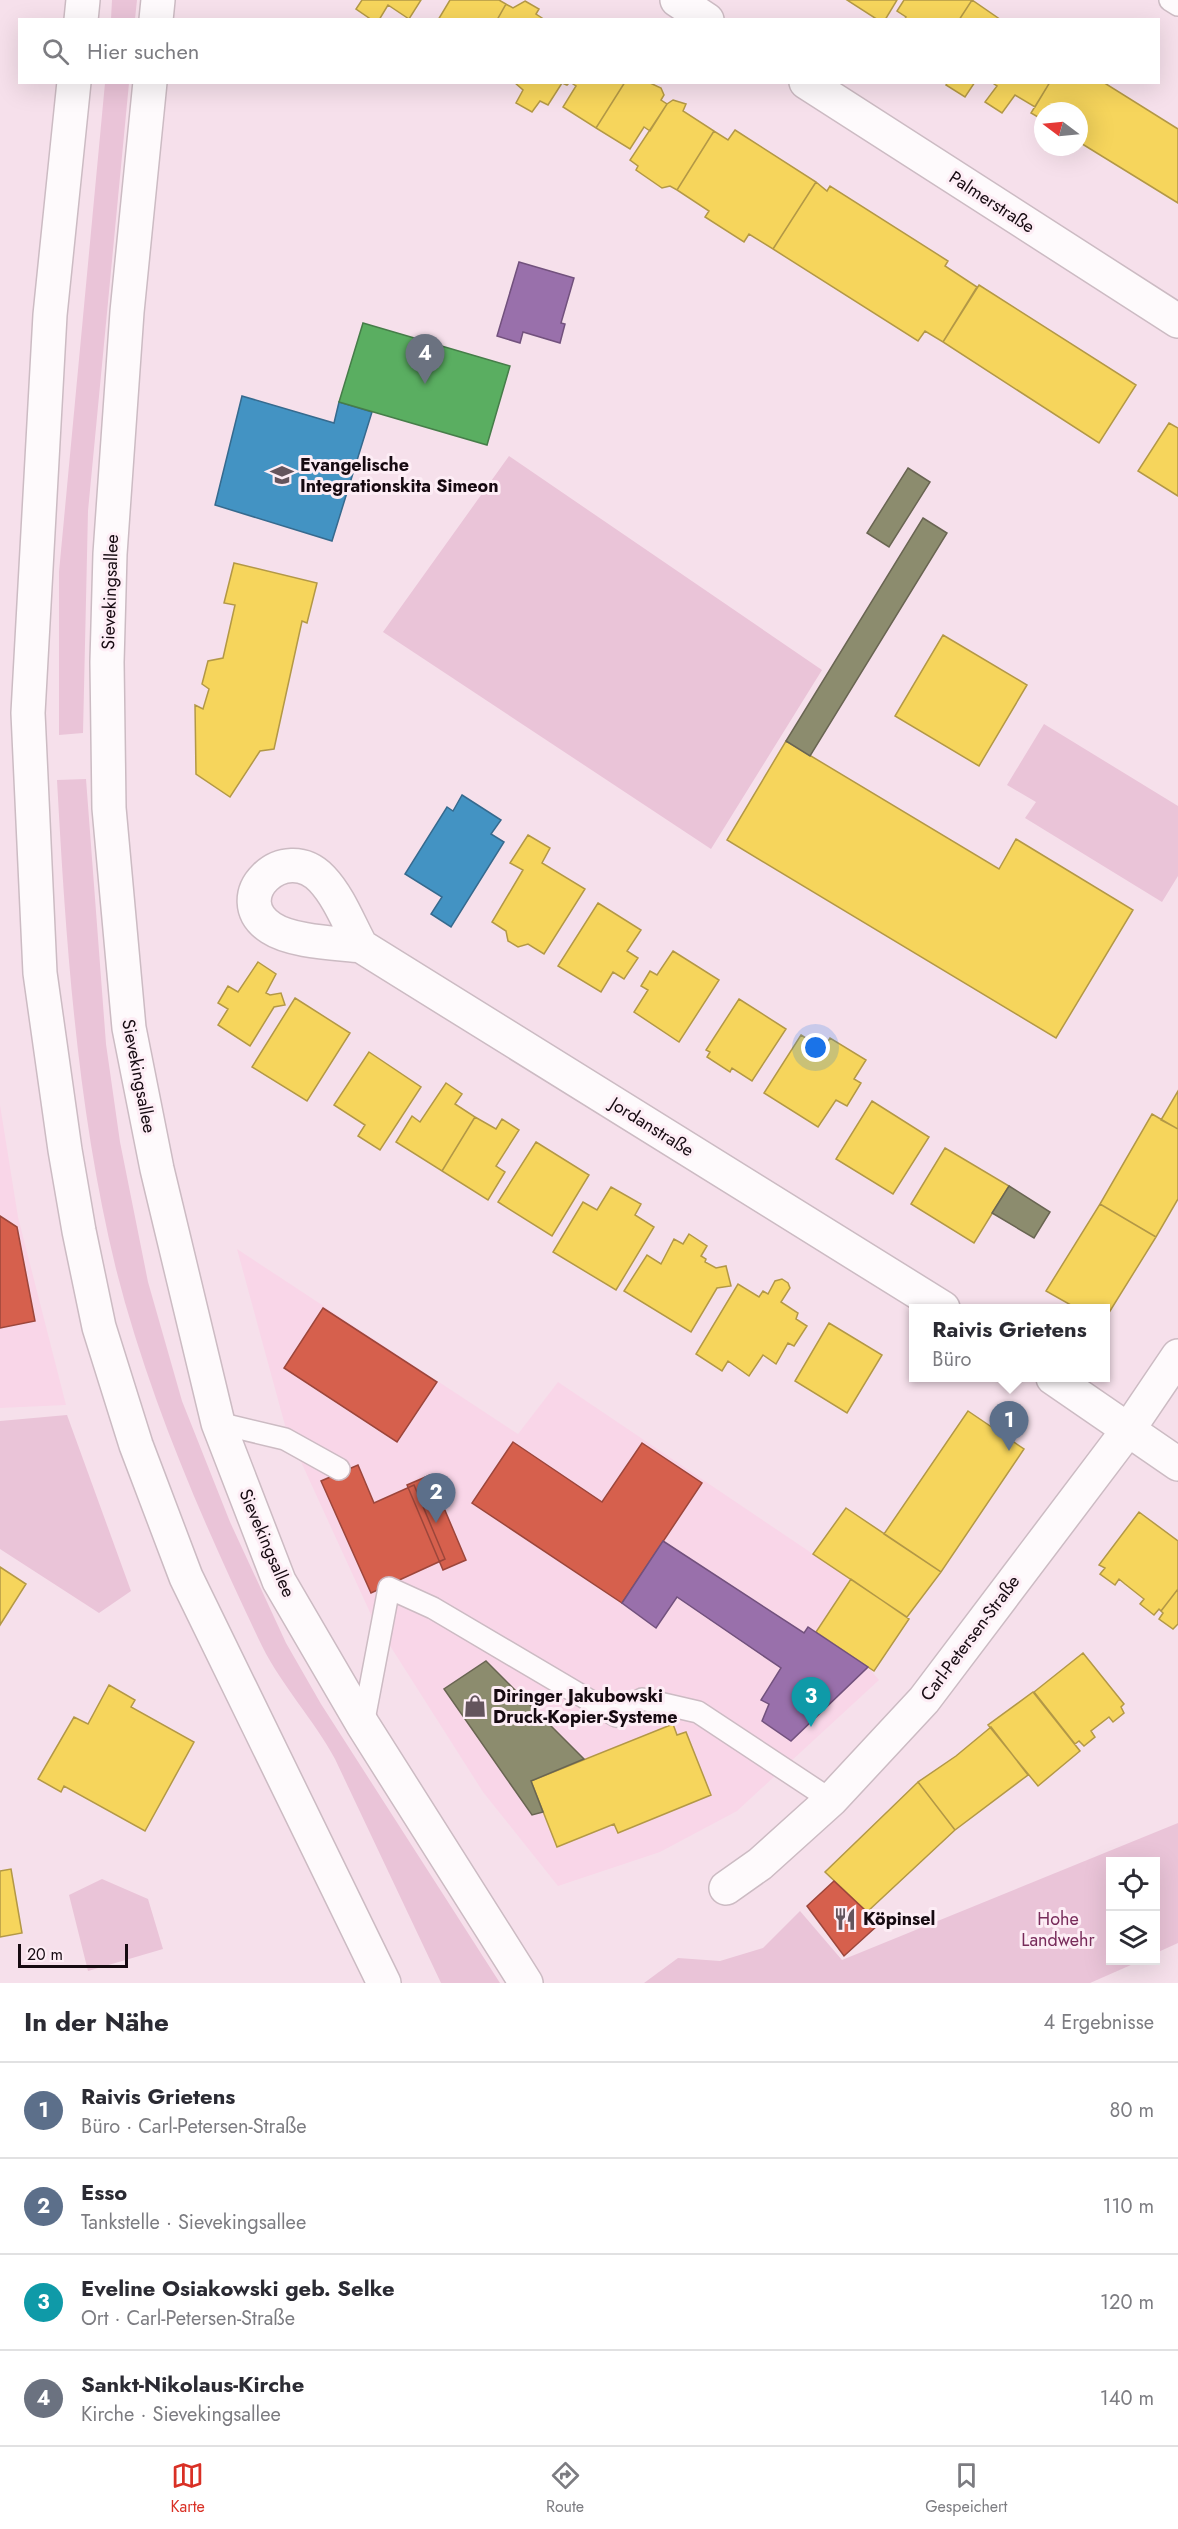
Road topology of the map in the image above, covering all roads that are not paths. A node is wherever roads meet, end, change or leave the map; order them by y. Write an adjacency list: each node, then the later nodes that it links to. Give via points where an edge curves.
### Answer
1 (83, 0): 6 (main road)
2 (158, 0): 7 (main road)
3 (677, 0): 8 (main road)
4 (1170, 0): 5 (lane)
5 (1178, 5)
6 (81, 18)
7 (156, 18)
8 (704, 18)
9 (74, 84): 24 (main road, via 50,315 28,713 40,973 65,1149 99,1327 135,1445 186,1577)
10 (150, 84): 17 (main road, Sievekingsallee, via 127,312 110,554 109,808 129,1028 157,1169)
11 (809, 84): 12 (main road, Palmerstraße)
12 (1178, 321)
13 (361, 946): 14 (main road, Jordanstraße)
14 (937, 1304)
15 (1178, 1356): 18 (main road, Carl-Petersen-Straße)
16 (1060, 1382): 18 (main road)
17 (218, 1423): 20 (lane, via 285,1439); 21 (main road, Sievekingsallee, via 279,1581)
18 (1128, 1430): 19 (main road); 22 (main road, Carl-Petersen-Straße, via 924,1700)
19 (1178, 1464)
20 (339, 1469)
21 (363, 1725): 22 (lane, via 389,1588 434,1608 616,1716 642,1699 698,1712); 26 (main road, Sievekingsallee)
22 (831, 1800): 23 (main road, Carl-Petersen-Straße, via 760,1864)
23 (726, 1888)
24 (379, 1972): 25 (main road)
25 (398, 1983)
26 (526, 1983)

